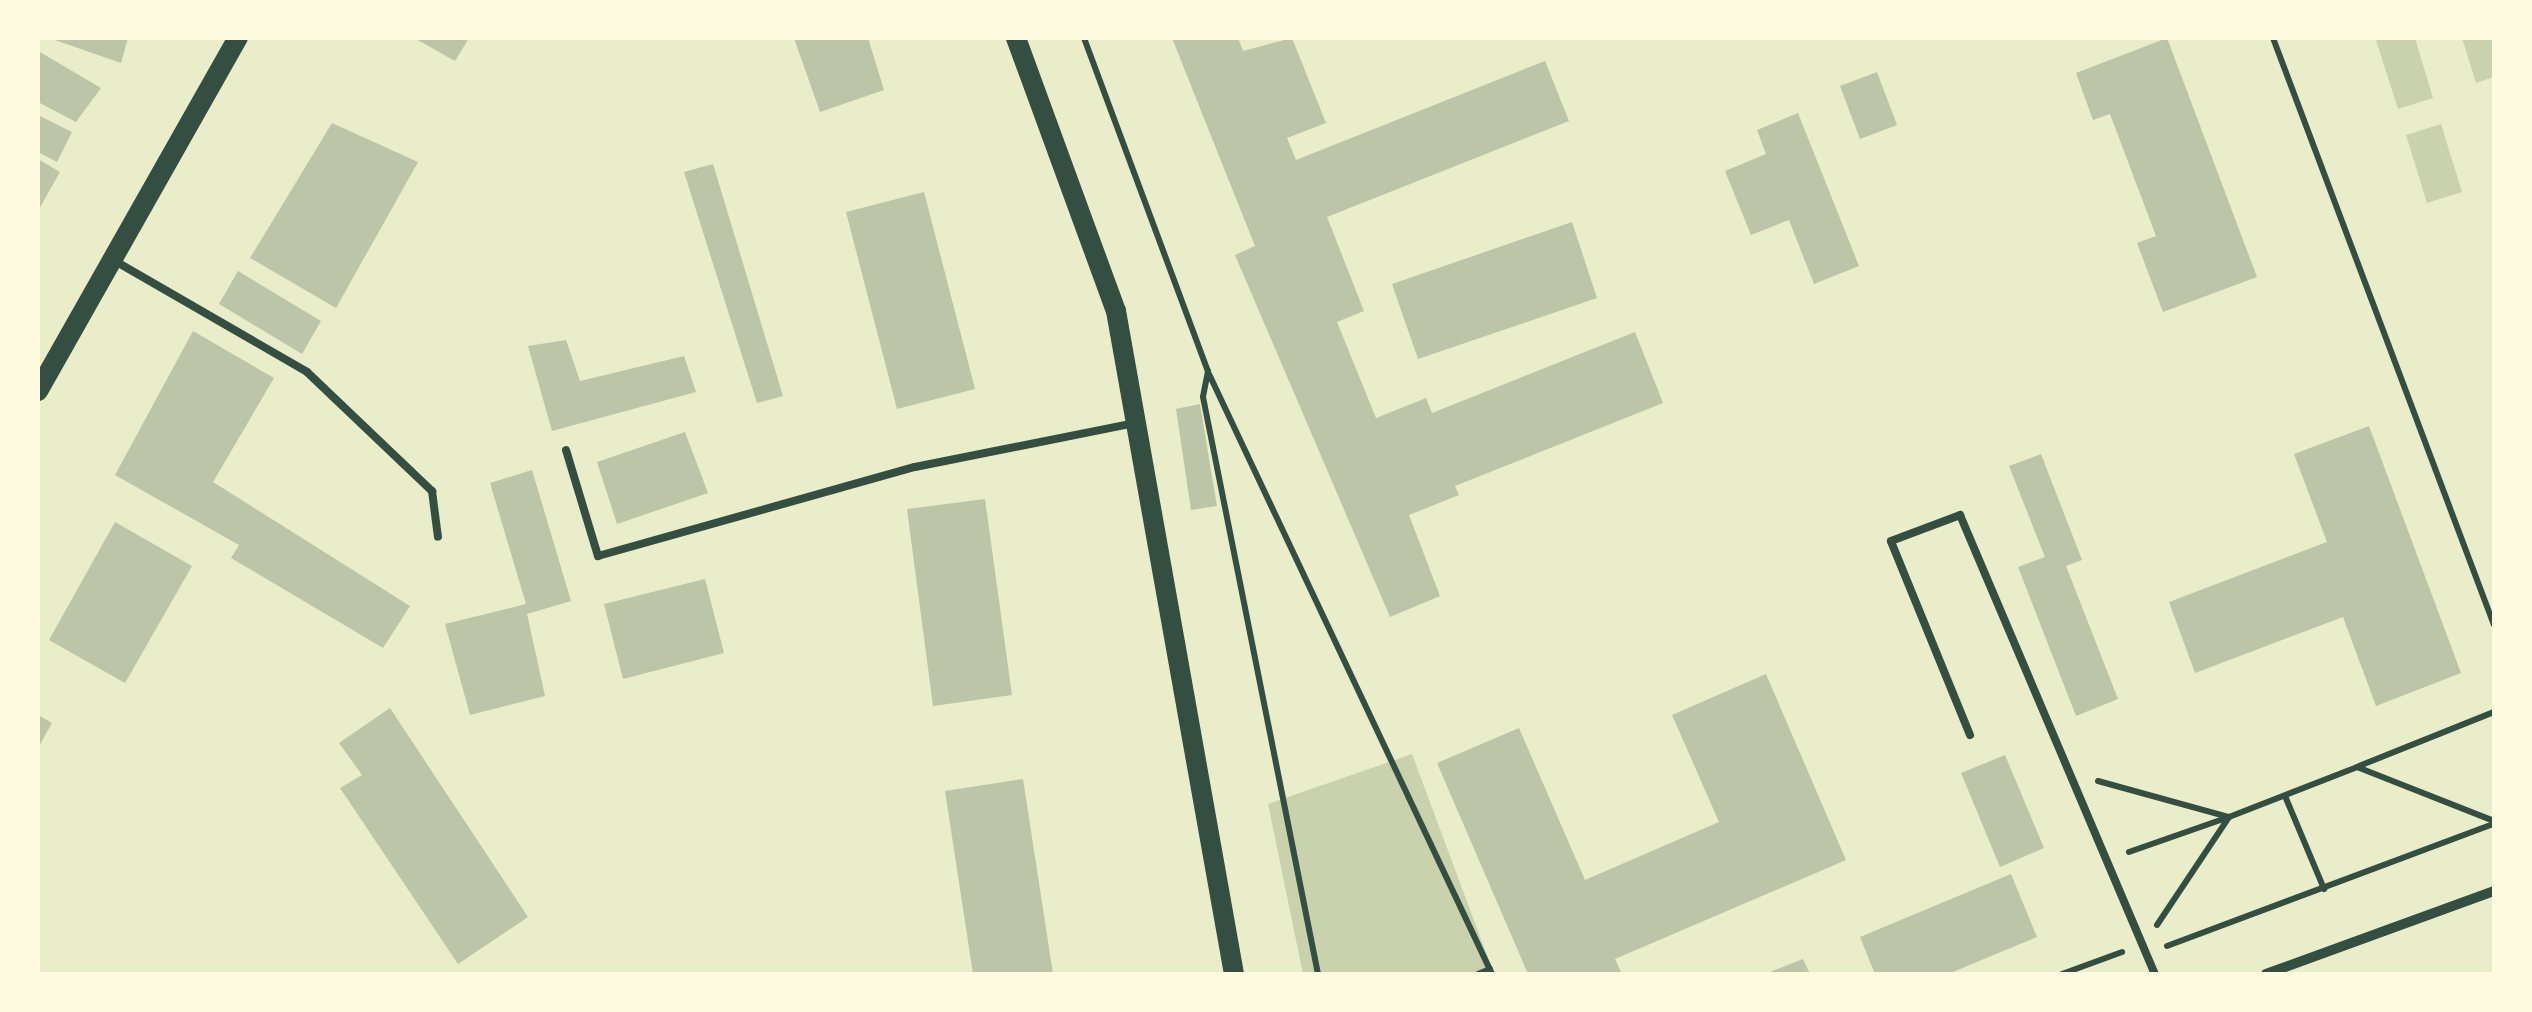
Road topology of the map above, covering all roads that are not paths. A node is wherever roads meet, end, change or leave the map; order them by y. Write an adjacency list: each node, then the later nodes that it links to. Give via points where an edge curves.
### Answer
1 (238, 38): 3 (main road)
2 (1016, 38): 5 (main road, via 1116,310)
3 (111, 259): 4 (main road); 7 (lane, via 307,372 432,492)
4 (38, 390)
5 (1140, 422): 6 (lane, via 915,468 598,556); 10 (main road)
6 (566, 450)
7 (438, 537)
8 (1970, 735): 11 (lane, via 1891,541 1960,515)
9 (2494, 891): 12 (street)
10 (1234, 974)
11 (2154, 974)
12 (2266, 974)

